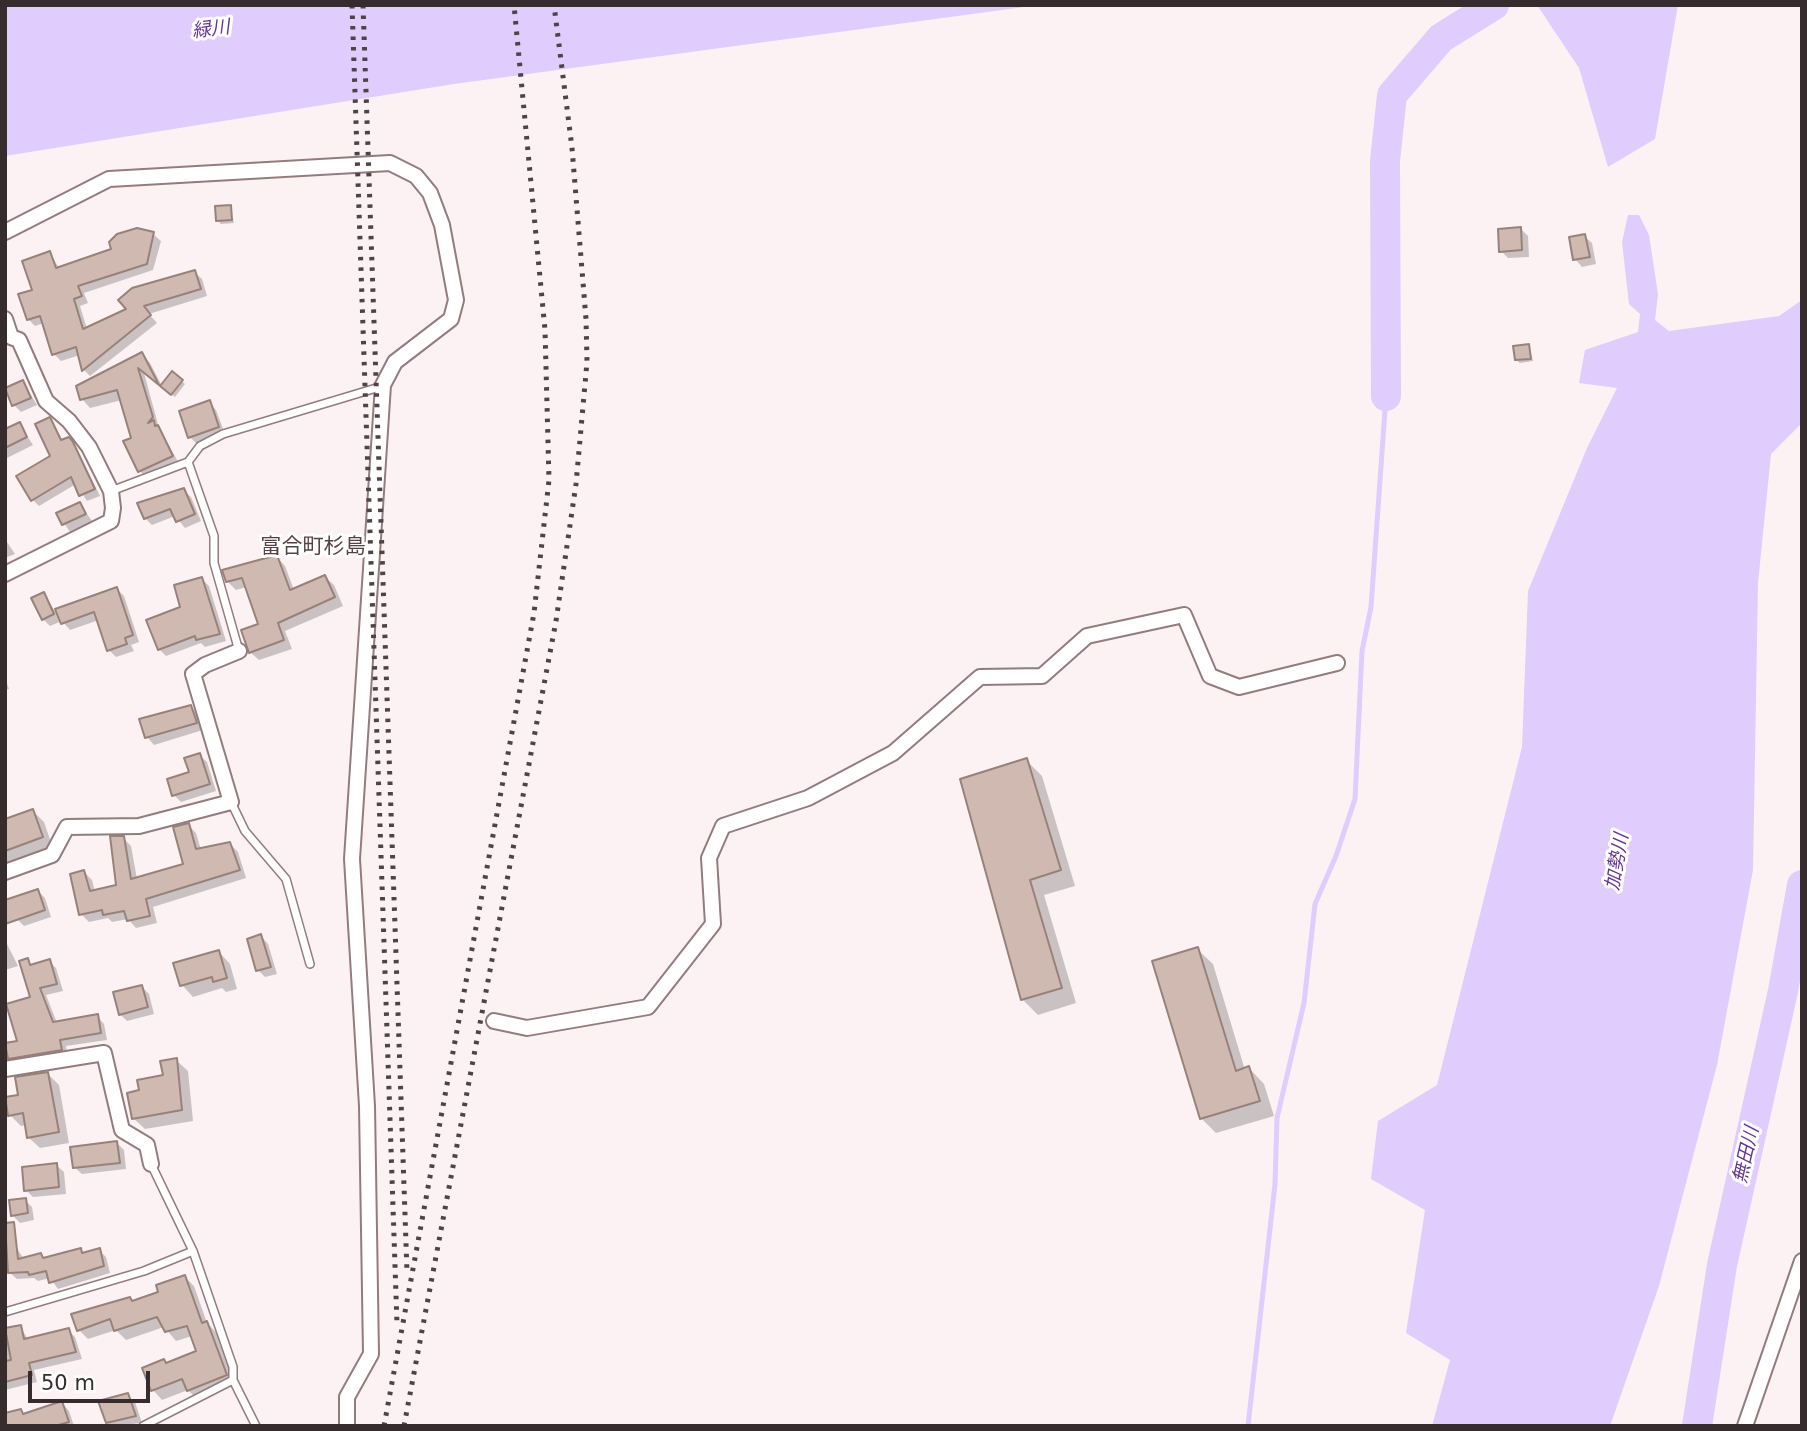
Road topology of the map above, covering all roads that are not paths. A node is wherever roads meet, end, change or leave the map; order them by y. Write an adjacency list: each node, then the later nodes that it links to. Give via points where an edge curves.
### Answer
1 (5, 232): 3 (street, via 109,179 390,163 416,176 429,193 442,225 456,300 451,319 395,362)
2 (5, 319): 5 (street, via 46,401 89,447)
3 (383, 385): 4 (lane, via 223,434 200,446); 21 (street, via 352,859 367,1106 371,1354 347,1397)
4 (188, 462): 5 (lane); 7 (lane, via 214,537 214,563)
5 (111, 491): 6 (street, via 111,521)
6 (5, 574)
7 (239, 651): 9 (street, via 193,674)
8 (1337, 663): 12 (street, via 1239,687 1210,676 1184,615 1087,636 1042,676 980,677 893,754 808,799 723,826 709,858 713,924 648,1007 527,1028)
9 (231, 802): 10 (street, via 139,826 67,827 52,855); 11 (lane, via 245,831 286,879)
10 (5, 872)
11 (310, 964)
12 (494, 1021)
13 (5, 1069): 14 (street, via 104,1053 122,1130 146,1144)
14 (151, 1164): 15 (lane)
15 (193, 1251): 17 (lane); 18 (lane, via 233,1367)
16 (1800, 1268): 22 (street)
17 (5, 1312)
18 (233, 1380): 19 (lane); 20 (lane)
19 (143, 1426)
20 (256, 1426)
21 (347, 1426)
22 (1745, 1426)

